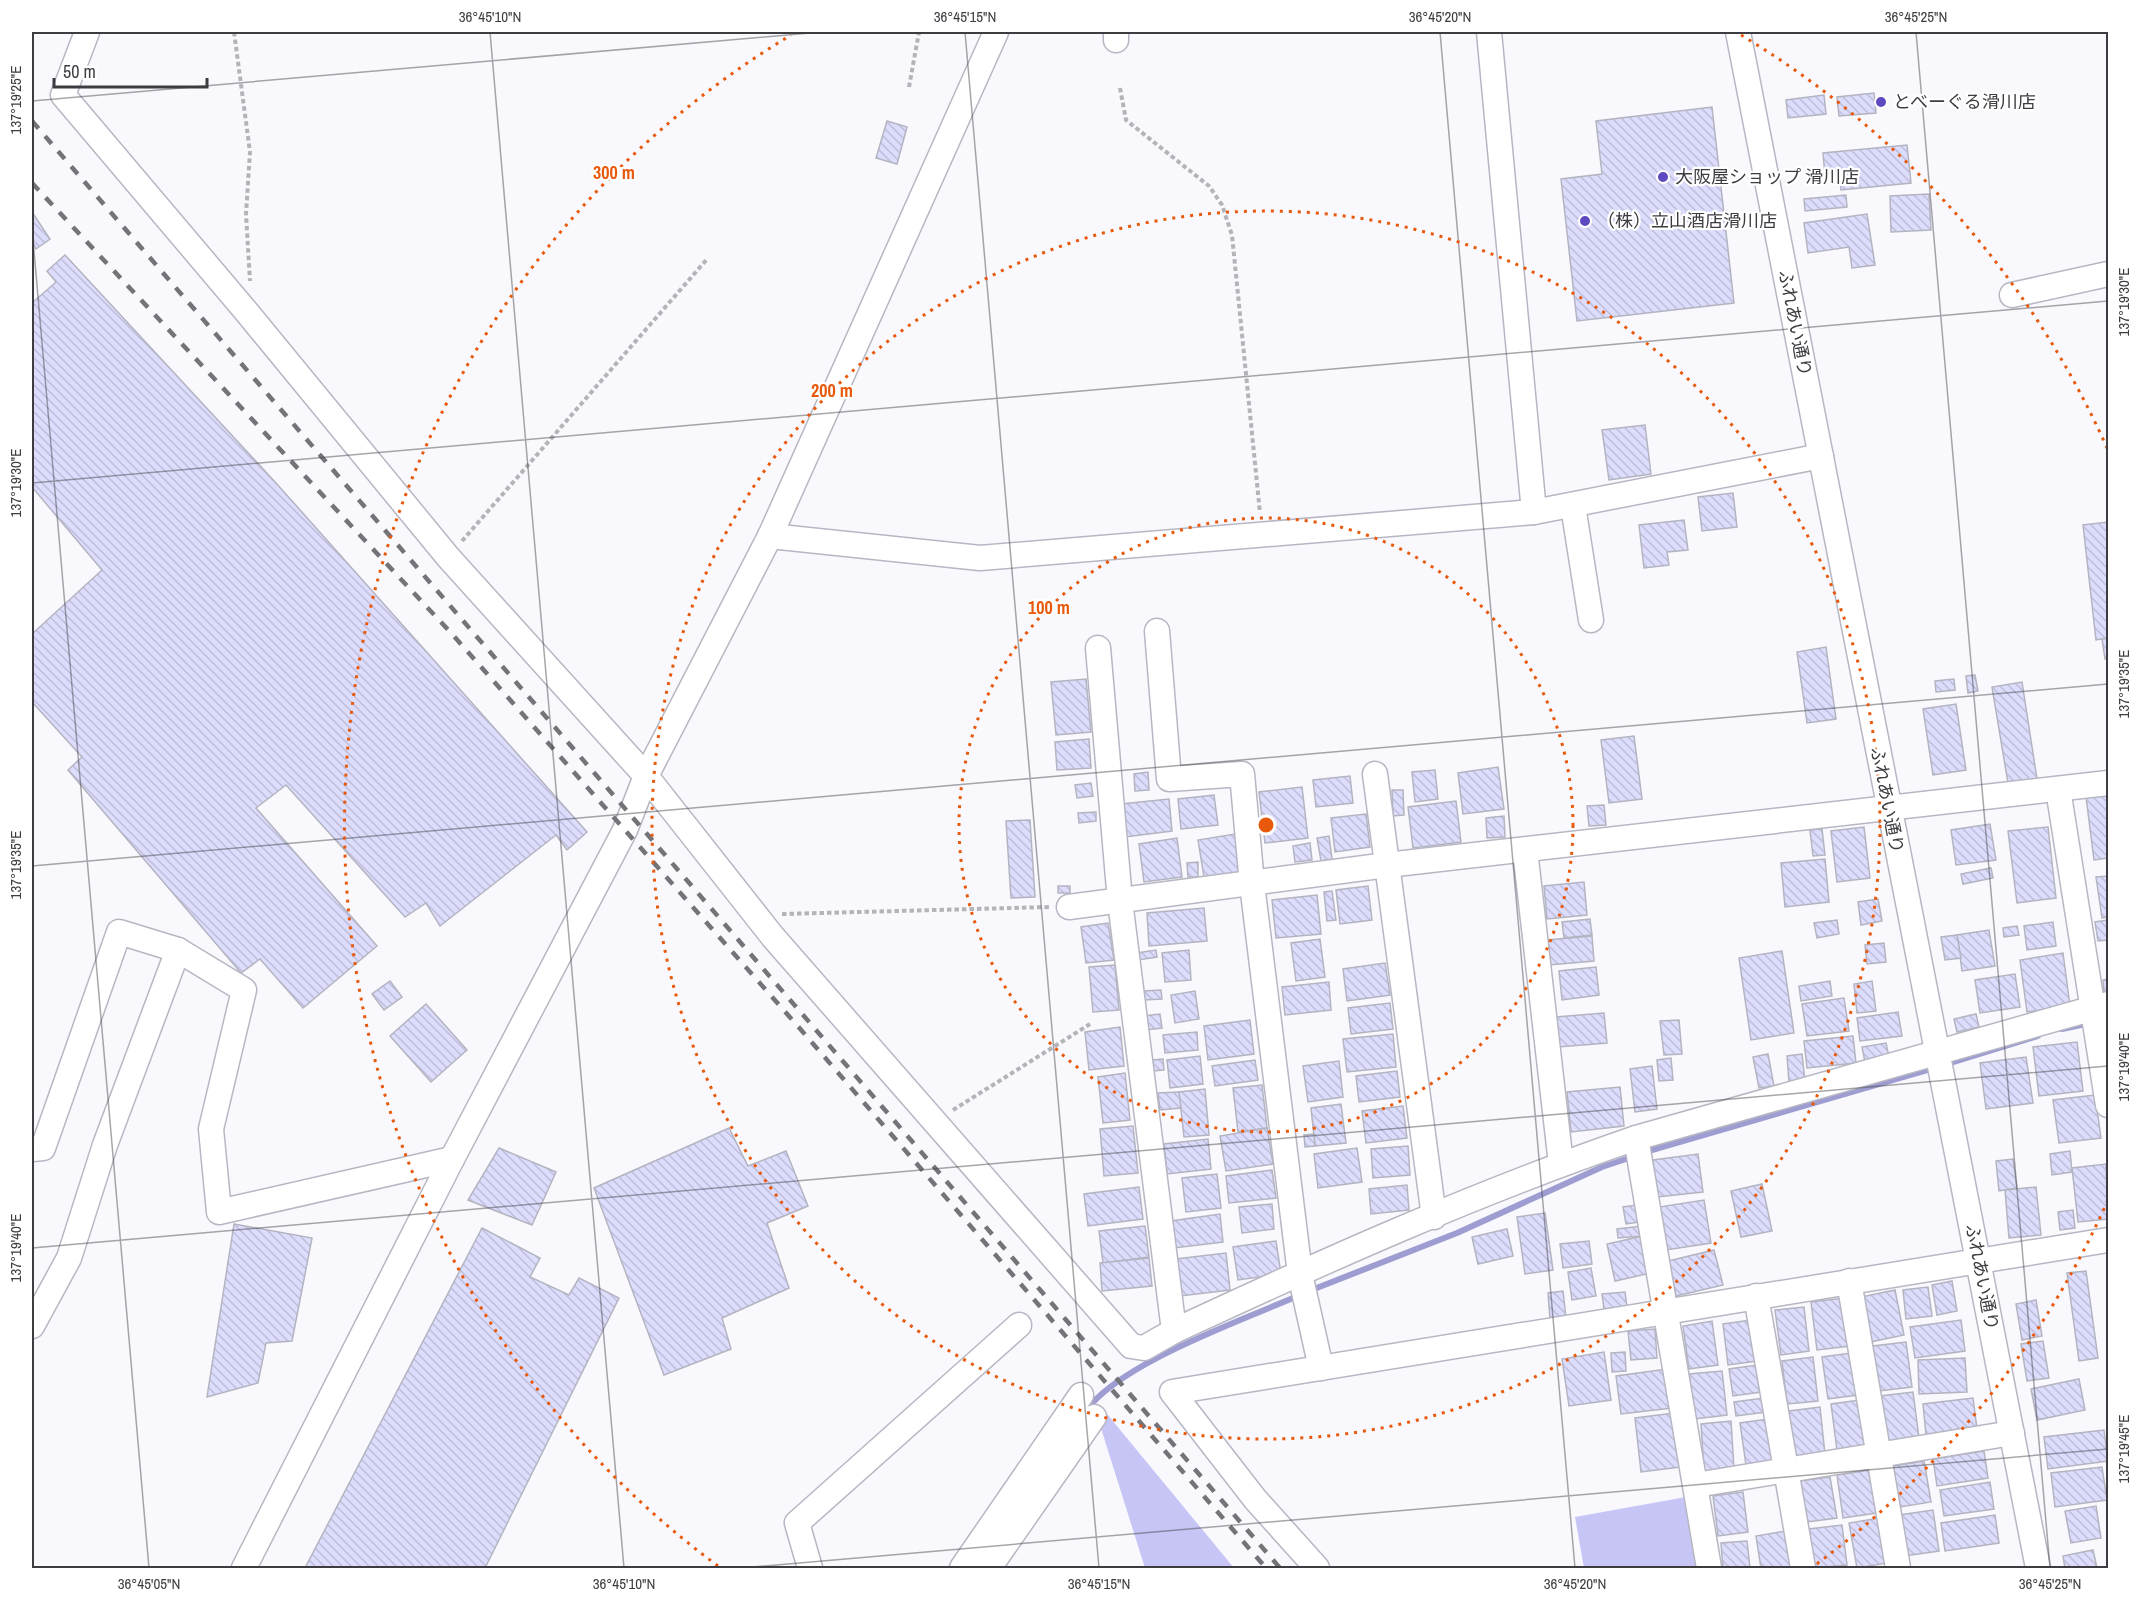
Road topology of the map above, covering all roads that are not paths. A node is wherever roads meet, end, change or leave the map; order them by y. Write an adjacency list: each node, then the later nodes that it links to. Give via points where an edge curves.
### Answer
1 (87, 32): 15 (street, via 63,95 448,557)
2 (996, 32): 10 (street)
3 (1489, 32): 9 (street)
4 (1738, 32): 7 (street, ふれあい通り)
5 (2109, 274): 6 (street)
6 (2012, 295)
7 (1821, 456): 8 (street); 18 (street, ふれあい通り)
8 (1573, 506): 9 (street); 11 (street)
9 (1534, 512): 10 (street, via 980,558)
10 (770, 536): 15 (street)
11 (1591, 620)
12 (1156, 631): 21 (street, via 1169,779 1242,774)
13 (1098, 648): 22 (street)
14 (1375, 774): 20 (street)
15 (646, 776): 30 (street, via 625,830); 41 (street, via 759,920 1131,1346 1144,1348)
16 (2109, 783): 17 (street)
17 (2058, 789): 18 (street); 25 (street)
18 (1888, 807): 19 (street); 26 (street, ふれあい通り)
19 (1525, 850): 20 (street); 31 (street)
20 (1387, 865): 21 (street); 32 (street)
21 (1252, 884): 22 (street); 35 (street)
22 (1120, 901): 23 (street); 41 (street)
23 (1069, 907)
24 (178, 950): 29 (street, via 119,932 43,1148); 30 (street, via 244,990 211,1129 219,1212); 40 (street, via 105,1145 69,1258)
25 (2101, 1007): 26 (street); 27 (street)
26 (1937, 1051): 28 (street); 34 (street, ふれあい通り)
27 (2109, 1105)
28 (1636, 1138): 31 (street); 38 (street)
29 (32, 1149)
30 (452, 1159): 49 (street)
31 (1561, 1164): 32 (street)
32 (1434, 1217): 35 (street)
33 (2109, 1240): 34 (street)
34 (1979, 1261): 36 (street); 45 (street, ふれあい通り)
35 (1300, 1274): 41 (street); 42 (street)
36 (1849, 1281): 37 (street); 46 (street)
37 (1756, 1296): 38 (street); 47 (street)
38 (1667, 1310): 42 (street); 48 (street)
39 (1019, 1324): 50 (street, via 797,1523)
40 (32, 1326)
41 (1174, 1331)
42 (1321, 1368): 53 (street, via 1172,1392)
43 (1081, 1395): 51 (street)
44 (1094, 1417): 52 (street)
45 (2013, 1433): 46 (street); 57 (street, ふれあい通り)
46 (1877, 1455): 47 (street); 56 (street)
47 (1786, 1471): 48 (street); 55 (street)
48 (1696, 1485): 54 (street)
49 (244, 1569)
50 (810, 1569)
51 (962, 1569)
52 (989, 1569)
53 (1317, 1569)
54 (1709, 1569)
55 (1803, 1569)
56 (1898, 1569)
57 (2038, 1569)

